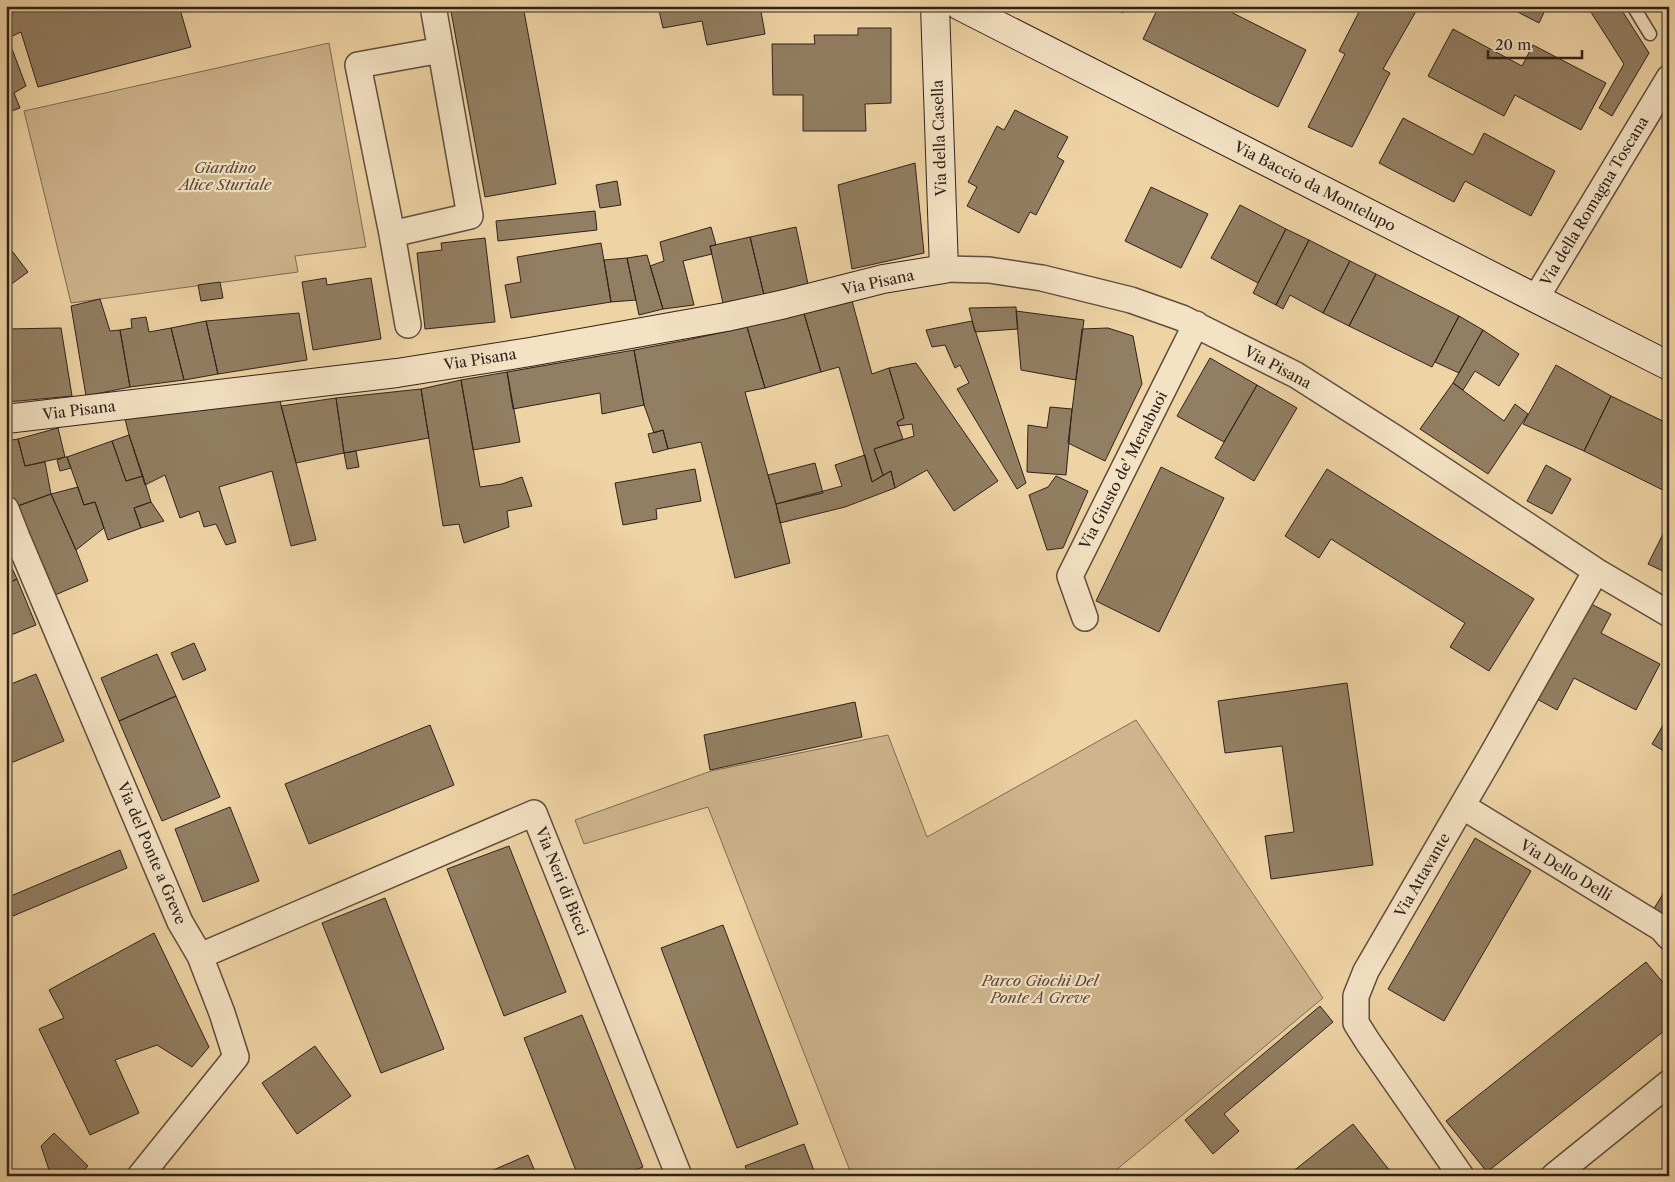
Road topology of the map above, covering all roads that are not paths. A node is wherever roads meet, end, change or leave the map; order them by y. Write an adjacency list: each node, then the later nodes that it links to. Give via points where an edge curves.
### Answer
1 (434, 6): 6 (street)
2 (935, 6): 9 (main road, Via della Casella)
3 (960, 6): 10 (main road, Via Baccio da Montelupo)
4 (1633, 6): 5 (lane)
5 (1650, 34)
6 (441, 50): 8 (street, via 470,216); 8 (street, via 358,65)
7 (1669, 78): 10 (street, Via della Romagna Toscana)
8 (392, 234): 12 (street)
9 (944, 269): 11 (street, Via Pisana, via 989,270 1050,279 1140,303); 14 (main road, Via Pisana, via 882,279 726,317 397,373)
10 (1536, 298): 13 (main road, Via Baccio da Montelupo)
11 (1196, 324): 16 (street, Via Pisana, via 1332,397); 18 (street, Via Giusto de' Menabuoi, via 1070,576)
12 (408, 325)
13 (1669, 366)
14 (6, 419)
15 (6, 509): 21 (street, Via del Ponte a Greve, via 180,922)
16 (1596, 571): 17 (street, Via Pisana); 19 (street, Via Attavante)
17 (1669, 614)
18 (1085, 618)
19 (1462, 806): 20 (street, Via Dello Delli, via 1661,928); 25 (street, Via Attavante, via 1366,971 1356,996 1356,1023)
20 (1669, 937)
21 (200, 956): 23 (street, Via del Ponte a Greve, via 236,1057); 24 (street, Via Neri di Bicci, via 534,813)
22 (1669, 1082): 26 (street)
23 (140, 1176)
24 (679, 1176)
25 (1461, 1176)
26 (1554, 1176)

